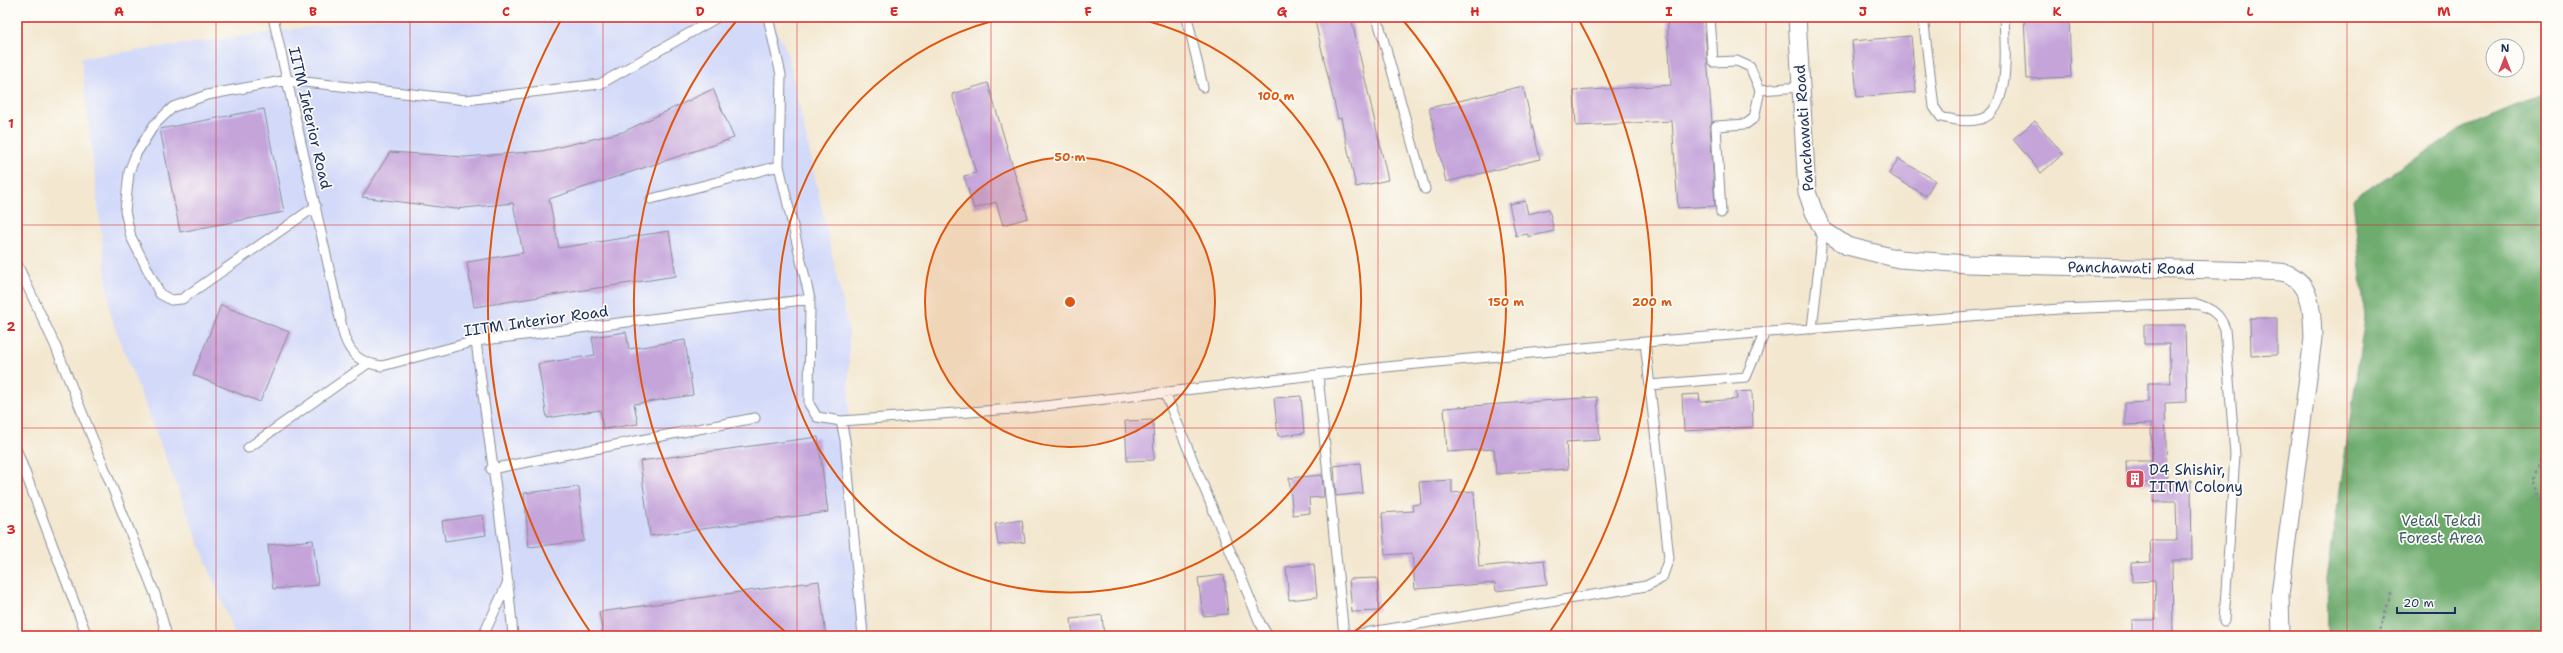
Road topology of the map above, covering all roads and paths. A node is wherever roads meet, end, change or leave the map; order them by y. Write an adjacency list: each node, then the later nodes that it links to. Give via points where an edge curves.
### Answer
1 (274, 17): 10 (lane, IITM Interior Road)
2 (718, 17): 10 (lane, via 600,84 466,100)
3 (768, 17): 14 (lane, via 781,75)
4 (1187, 17): 11 (lane)
5 (1377, 17): 15 (lane)
6 (1710, 17): 13 (lane, via 1714,62 1737,61 1750,67)
7 (1797, 17): 12 (street, Panchawati Road)
8 (1923, 17): 9 (lane, via 1934,107 1941,117 1960,121 1982,119 1996,107 2003,92)
9 (2004, 17)
10 (287, 80): 17 (lane, IITM Interior Road); 17 (lane, via 207,95 184,102 164,114 136,154 129,172 125,211 131,237 160,294 177,300)
11 (1204, 86)
12 (1801, 87): 13 (lane); 19 (street, Panchawati Road, via 1808,192 1814,212)
13 (1760, 90): 18 (lane, via 1754,118 1746,124 1716,126)
14 (779, 166): 16 (lane); 21 (lane)
15 (1425, 189)
16 (651, 199)
17 (316, 206): 26 (lane, IITM Interior Road, via 344,336 355,357)
18 (1721, 213)
19 (1824, 230): 22 (lane); 48 (street, Panchawati Road, via 1847,246 1899,259 1967,264 2263,271 2288,274 2305,287 2312,310 2313,338 2280,595)
20 (17, 264): 41 (lane, via 55,345 155,594)
21 (810, 299): 24 (lane, IITM Interior Road); 31 (lane, via 809,404 817,417)
22 (1812, 329): 23 (lane); 39 (lane, via 2059,309 2182,303 2211,308 2221,318 2225,329 2235,455)
23 (1765, 332): 25 (lane); 28 (lane, via 1746,377)
24 (476, 341): 26 (lane, IITM Interior Road, via 382,366); 35 (lane)
25 (1645, 342): 27 (lane); 28 (lane)
26 (367, 364): 32 (lane)
27 (1318, 375): 29 (lane); 46 (lane)
28 (1650, 385): 47 (lane, via 1669,558 1662,578 1646,586)
29 (1165, 392): 31 (lane, via 1027,408); 45 (lane, via 1260,623)
30 (755, 418): 35 (lane)
31 (841, 421): 44 (lane, via 845,440)
32 (248, 448)
33 (2546, 449): 36 (path, via 2531,480)
34 (17, 451): 40 (lane)
35 (491, 469): 37 (lane)
36 (2546, 520)
37 (508, 580): 42 (lane); 43 (lane)
38 (2392, 590): 49 (path)
39 (2224, 621)
40 (87, 636)
41 (167, 636)
42 (483, 636)
43 (513, 636)
44 (863, 636)
45 (1268, 636)
46 (1344, 636)
47 (1347, 636)
48 (2281, 636)
49 (2378, 636)

